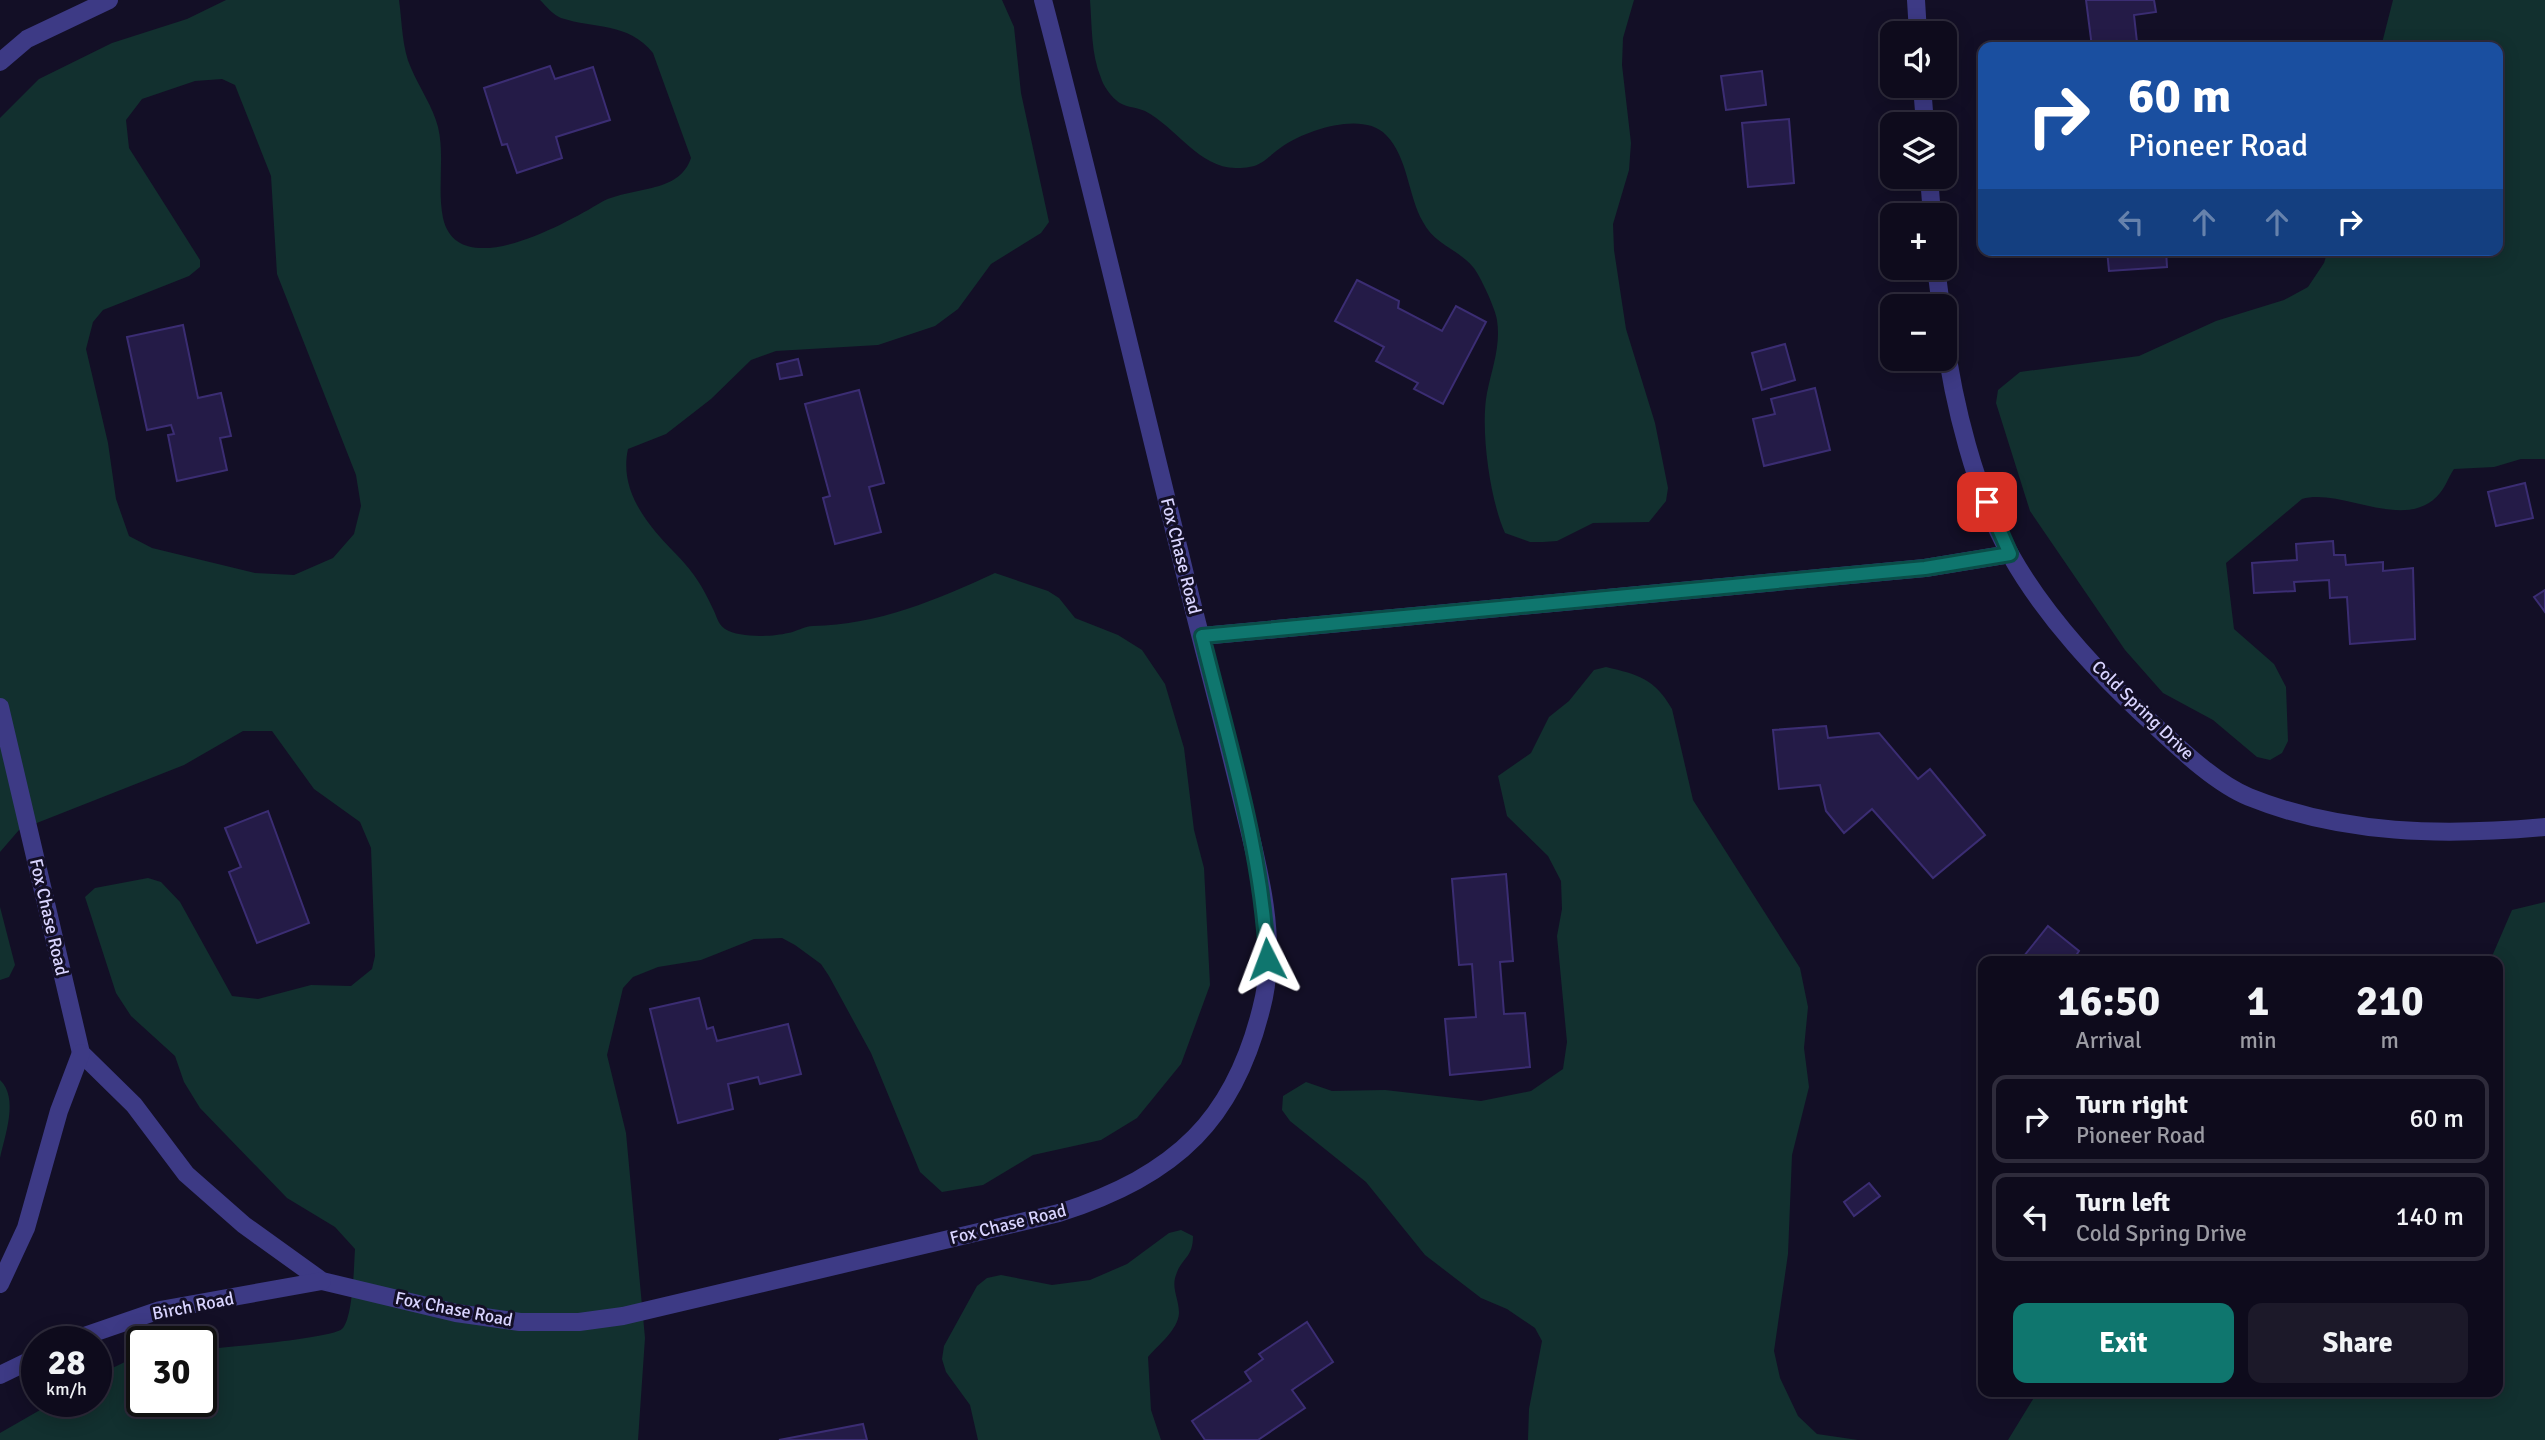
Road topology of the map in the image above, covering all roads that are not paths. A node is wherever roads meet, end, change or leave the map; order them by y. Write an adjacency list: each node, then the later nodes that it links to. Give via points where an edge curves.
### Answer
1 (109, 0): 5 (street, via 27,39)
2 (1043, 0): 8 (street, Fox Chase Road)
3 (1916, 0): 4 (street)
4 (1917, 21)
5 (0, 62)
6 (1952, 371): 7 (street, Cold Spring Drive, via 1987,502)
7 (2010, 554): 8 (street, via 1925,568); 10 (street, Cold Spring Drive, via 2053,618 2114,688 2185,754 2246,796 2318,820 2389,831)
8 (1202, 636): 12 (street, Fox Chase Road, via 1260,883 1267,959 1265,992 1249,1051 1221,1109 1200,1133 1144,1178 1059,1213 623,1316 579,1322 520,1322 456,1313)
9 (0, 707): 11 (street, Fox Chase Road)
10 (2545, 827)
11 (81, 1053): 12 (street, Fox Chase Road, via 134,1105 186,1174 244,1225); 13 (street, via 59,1111 26,1228)
12 (323, 1281): 14 (street, Birch Road, via 160,1310)
13 (0, 1284)
14 (112, 1327)
15 (21, 1365): 16 (street)
16 (0, 1375)

